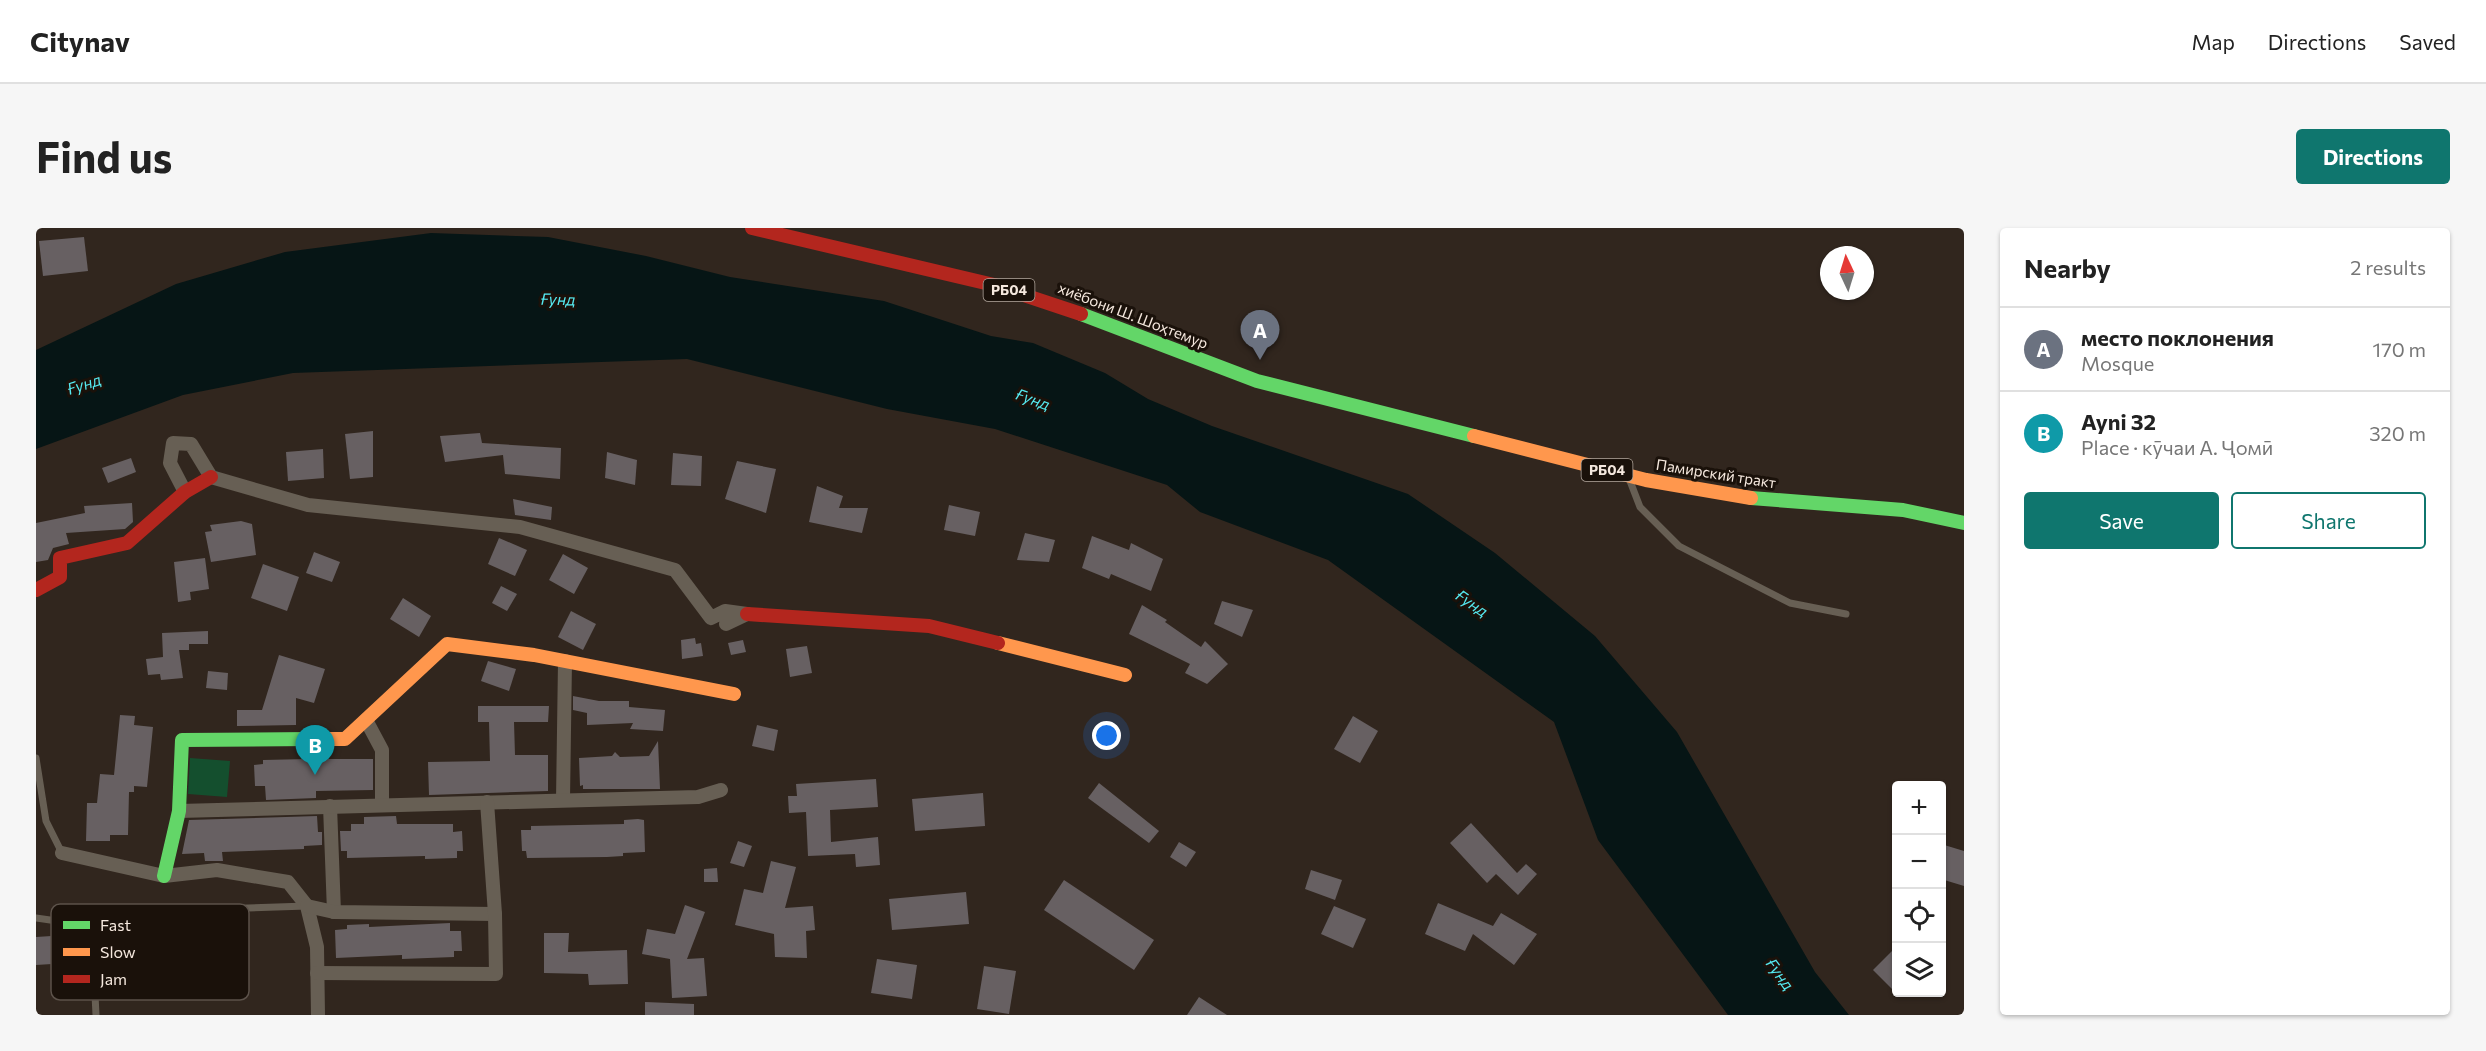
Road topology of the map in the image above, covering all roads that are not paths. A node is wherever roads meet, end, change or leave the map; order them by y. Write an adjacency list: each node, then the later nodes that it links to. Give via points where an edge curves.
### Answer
1 (752, 228): 2 (street, хиёбони Ш. Шоҳтемур / РБ04, via 1047,301)
2 (1257, 381): 3 (street, Памирский тракт / РБ04)
3 (1629, 476): 6 (street, Памирский тракт / РБ04, via 1771,501 1903,510); 9 (lane, via 1640,507 1679,546 1790,603)
4 (211, 477): 5 (street); 5 (street, via 192,444 172,443 170,463); 8 (street, via 308,505 520,527 675,570 711,618 725,611)
5 (185, 492): 7 (street, via 127,543 60,558 60,577)
6 (1964, 523)
7 (36, 590)
8 (747, 614): 10 (street); 12 (street, via 928,626)
9 (1846, 614)
10 (726, 624)
11 (564, 661): 13 (street); 14 (street, via 447,644); 17 (street)
12 (1125, 675)
13 (734, 694)
14 (366, 720): 19 (street, via 382,750); 21 (street, via 345,739 182,740)
15 (36, 758): 22 (lane, via 46,821)
16 (721, 790): 17 (street, via 698,797)
17 (563, 800): 18 (street)
18 (487, 802): 19 (street); 27 (street)
19 (382, 805): 20 (street)
20 (330, 806): 21 (street); 26 (street)
21 (179, 811): 23 (street)
22 (62, 853): 23 (street)
23 (164, 876): 24 (street, via 217,870 288,882)
24 (307, 906): 25 (lane); 26 (street); 30 (street, via 317,947)
25 (249, 908)
26 (334, 912): 27 (street)
27 (495, 914): 30 (street, via 496,974)
28 (36, 918): 29 (lane)
29 (51, 920)
30 (317, 974): 33 (street)
31 (95, 1000): 32 (lane)
32 (96, 1015)
33 (318, 1015)

